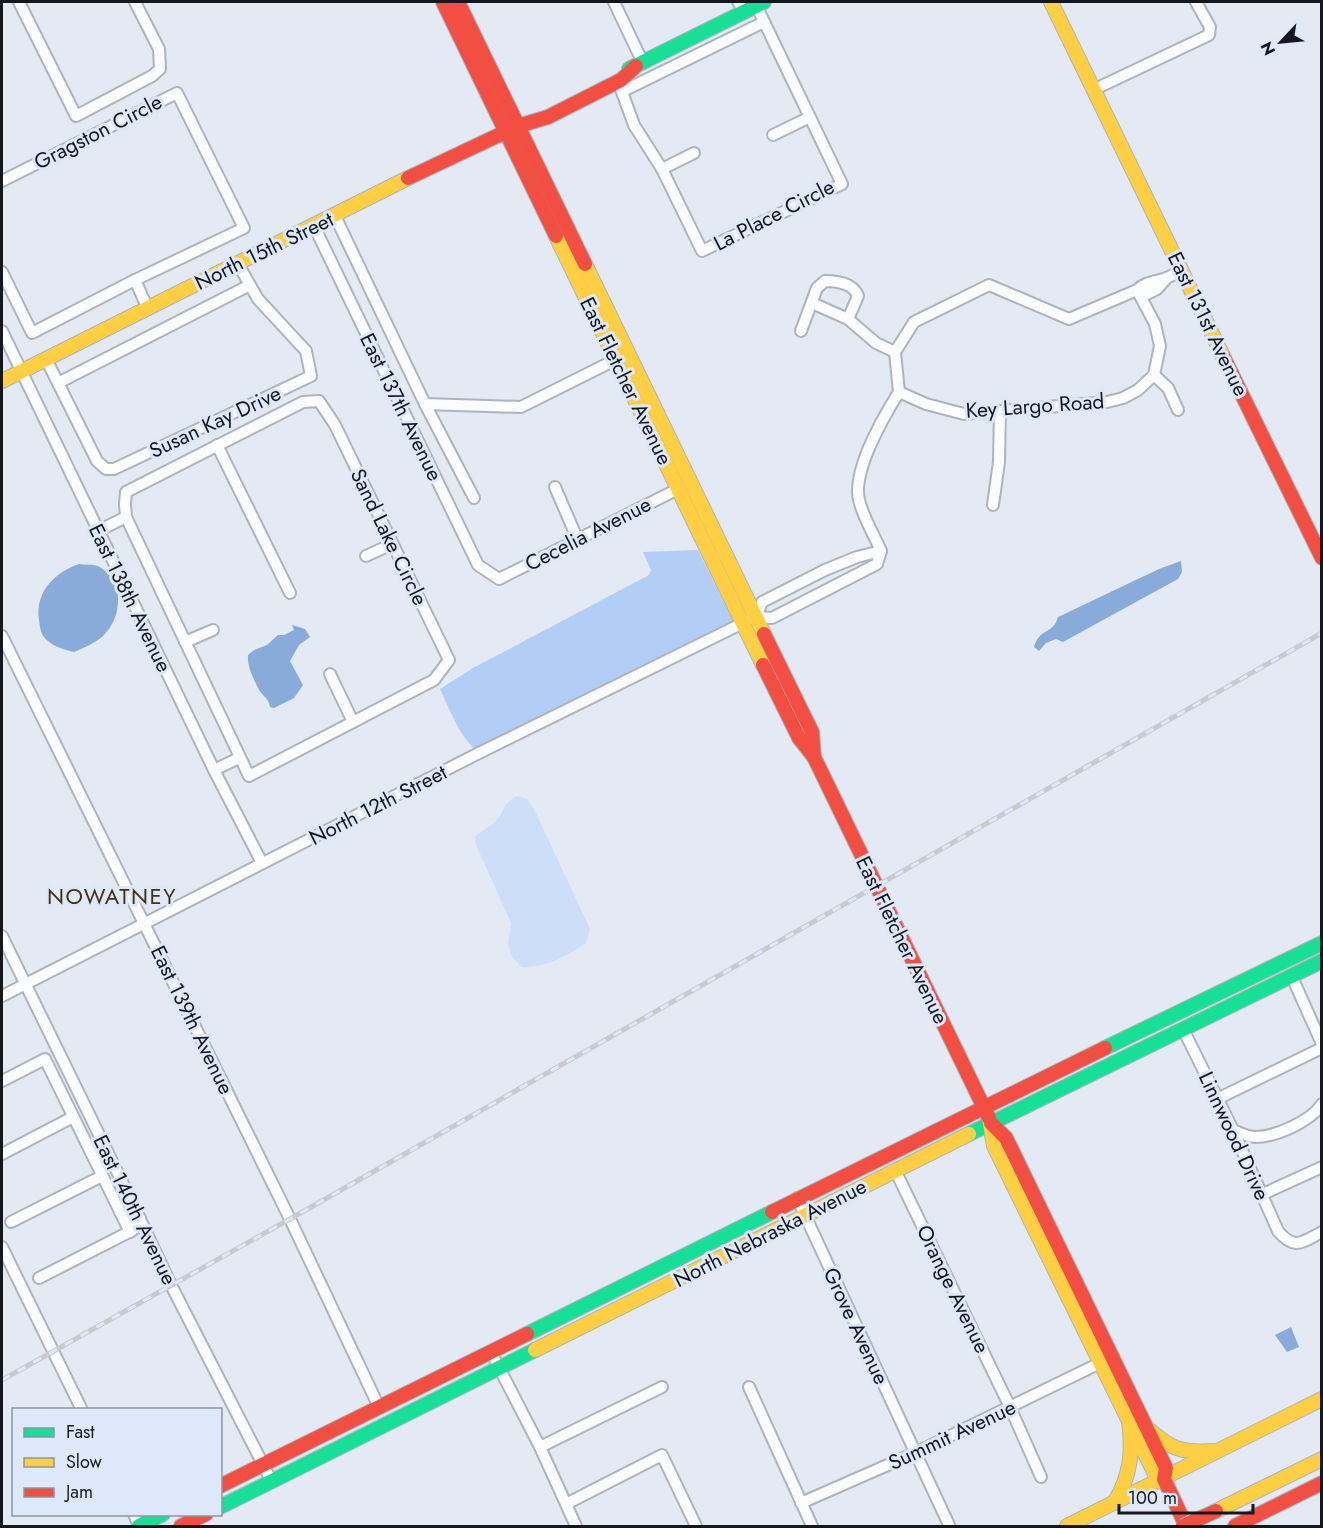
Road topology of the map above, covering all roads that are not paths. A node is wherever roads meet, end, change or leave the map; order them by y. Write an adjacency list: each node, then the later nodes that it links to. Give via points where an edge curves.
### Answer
1 (19, 2): 2 (street, via 76,116 160,69 159,49)
2 (135, 2)
3 (443, 2): 14 (main road, East Fletcher Avenue)
4 (458, 2): 14 (main road, East Fletcher Avenue)
5 (614, 2): 10 (street)
6 (1051, 2): 12 (main road, East 131st Avenue)
7 (1196, 2): 12 (street, via 1210,27 1209,34)
8 (751, 5): 9 (street, La Place Circle); 10 (main road, North 15th Street)
9 (765, 22): 11 (street); 13 (street, La Place Circle)
10 (639, 65): 11 (main road, North 15th Street); 14 (main road, North 15th Street, via 552,104)
11 (621, 86): 14 (main road, North 15th Street); 17 (street, La Place Circle, via 634,125)
12 (1093, 90): 22 (main road, East 131st Avenue)
13 (810, 117): 15 (street); 17 (street, La Place Circle, via 842,184 702,251)
14 (517, 127): 19 (main road, North 15th Street); 33 (main road, East Fletcher Avenue)
15 (773, 135)
16 (694, 153): 17 (street)
17 (662, 169)
18 (2, 180): 24 (street, Gragston Circle, via 177,93 244,228)
19 (335, 216): 20 (main road, North 15th Street); 40 (street)
20 (314, 226): 21 (main road, North 15th Street); 56 (street, East 137th Avenue, via 478,565)
21 (238, 264): 25 (street, Susan Kay Drive); 28 (main road, North 15th Street)
22 (1182, 270): 26 (street, via 1142,285); 54 (main road, East 131st Avenue)
23 (2, 272): 24 (street, Gragston Circle, via 32,333)
24 (135, 280): 28 (street)
25 (250, 285): 38 (street); 38 (street, Susan Kay Drive, via 306,351 310,376 114,469 106,469 97,461)
26 (1139, 294): 32 (street, via 1069,319 989,285 914,322); 36 (street, via 1155,324 1160,346)
27 (812, 303): 29 (street); 29 (street, via 817,288 825,281 840,281 858,296); 31 (street)
28 (148, 309): 34 (main road, North 15th Street)
29 (848, 319): 32 (street, via 876,343)
30 (2, 331): 35 (street, East 138th Avenue)
31 (801, 331)
32 (895, 352): 39 (street)
33 (621, 357): 40 (street, via 521,407); 45 (main road, East Fletcher Avenue); 55 (main road, East Fletcher Avenue)
34 (46, 359): 35 (main road, North 15th Street); 38 (street, Susan Kay Drive)
35 (21, 371): 37 (main road, North 15th Street); 49 (street, East 138th Avenue)
36 (1154, 375): 41 (street, via 1168,388); 42 (street, Key Largo Road, via 1138,390 1107,402)
37 (2, 381)
38 (58, 383)
39 (899, 392): 42 (street, Key Largo Road, via 964,414); 52 (street, via 869,445 860,477 858,499)
40 (425, 404): 46 (street)
41 (1178, 410)
42 (1000, 411): 47 (street)
43 (217, 445): 48 (street, Sand Lake Circle, via 126,492); 51 (street, Sand Lake Circle, via 303,402 319,401 335,425); 57 (street)
44 (555, 487): 50 (street)
45 (678, 489): 50 (street, Cecelia Avenue); 55 (main road, via 697,510 714,544); 58 (main road, East Fletcher Avenue)
46 (474, 498)
47 (993, 505)
48 (126, 517): 49 (street); 61 (street, Sand Lake Circle)
49 (98, 531): 65 (street, East 138th Avenue)
50 (577, 538): 56 (street, Cecelia Avenue)
51 (392, 544): 53 (street); 63 (street, Sand Lake Circle, via 449,660 434,680)
52 (881, 551): 58 (street, via 825,570 762,602); 58 (street, via 877,564 772,618)
53 (366, 556)
54 (1322, 558)
55 (731, 563): 58 (main road, East Fletcher Avenue)
56 (498, 579)
57 (290, 593)
58 (749, 620): 66 (street, North 12th Street); 81 (main road, East Fletcher Avenue, via 799,738 814,757)
59 (213, 630): 61 (street)
60 (2, 636): 67 (street, East 139th Avenue)
61 (185, 642): 64 (street, Sand Lake Circle)
62 (330, 674): 63 (street)
63 (353, 722): 64 (street, Sand Lake Circle, via 249,776)
64 (239, 758): 65 (street)
65 (214, 770): 66 (street, East 138th Avenue)
66 (262, 863): 67 (street, North 12th Street)
67 (144, 922): 72 (street, North 12th Street); 109 (street, East 139th Avenue)
68 (2, 936): 72 (street, East 140th Avenue)
69 (1322, 943): 73 (main road, North Nebraska Avenue)
70 (1322, 961): 71 (main road, North Nebraska Avenue)
71 (1292, 977): 75 (main road, North Nebraska Avenue); 77 (street)
72 (25, 984): 74 (street, North 12th Street); 93 (street, East 140th Avenue)
73 (1222, 992): 75 (street); 81 (main road, North Nebraska Avenue)
74 (2, 996)
75 (1229, 1007): 76 (main road, North Nebraska Avenue)
76 (1183, 1029): 79 (street, Linnwood Drive); 83 (main road, North Nebraska Avenue)
77 (1322, 1046): 79 (street)
78 (2, 1081): 82 (street, via 45,1059)
79 (1217, 1099): 84 (street, Linnwood Drive)
80 (1322, 1104): 84 (street, via 1293,1127 1257,1137)
81 (984, 1107): 83 (main road, East Fletcher Avenue); 90 (main road, North Nebraska Avenue)
82 (73, 1117): 85 (street); 88 (street)
83 (991, 1123): 87 (main road, North Nebraska Avenue); 104 (main road, East Fletcher Avenue, via 993,1146); 113 (main road, East Fletcher Avenue, via 1006,1137)
84 (1233, 1130): 89 (street, Linnwood Drive)
85 (2, 1154)
86 (1322, 1167): 89 (street)
87 (895, 1170): 92 (main road, North Nebraska Avenue); 110 (street, Orange Avenue)
88 (102, 1176): 91 (street); 94 (street)
89 (1263, 1194): 97 (street, Linnwood Drive, via 1278,1231 1287,1241 1299,1244)
90 (797, 1198): 92 (street, Grove Avenue); 95 (main road, North Nebraska Avenue)
91 (120, 1212): 93 (street); 96 (street)
92 (805, 1216): 101 (main road, North Nebraska Avenue); 116 (street, Grove Avenue)
93 (140, 1218): 96 (street); 119 (street, East 140th Avenue)
94 (11, 1222)
95 (753, 1222): 99 (main road, North Nebraska Avenue); 101 (main road, via 738,1236 683,1266)
96 (130, 1232): 100 (street)
97 (1322, 1232)
98 (2, 1247): 111 (street)
99 (647, 1274): 102 (main road, via 636,1289 606,1304); 103 (main road, North Nebraska Avenue)
100 (39, 1278)
101 (681, 1278): 102 (main road, North Nebraska Avenue)
102 (555, 1340): 105 (main road, North Nebraska Avenue)
103 (491, 1352): 105 (street); 109 (main road, North Nebraska Avenue)
104 (1100, 1363): 110 (street, Summit Avenue); 112 (main road, East Fletcher Avenue)
105 (499, 1369): 114 (street); 120 (main road, North Nebraska Avenue)
106 (662, 1387): 114 (street)
107 (749, 1387): 126 (street)
108 (1322, 1399): 115 (main road)
109 (379, 1407): 117 (main road, North Nebraska Avenue)
110 (1010, 1407): 116 (street, Summit Avenue); 121 (street, Orange Avenue)
111 (81, 1408)
112 (1129, 1420): 122 (main road, East Fletcher Avenue, via 1155,1474); 127 (main road, via 1132,1467)
113 (1146, 1427): 115 (main road, via 1174,1449); 122 (main road, East Fletcher Avenue, via 1166,1468)
114 (540, 1447): 128 (street)
115 (1218, 1451): 122 (main road)
116 (915, 1453): 126 (street, Summit Avenue); 132 (street, Grove Avenue)
117 (279, 1457): 119 (main road, North Nebraska Avenue); 120 (main road)
118 (1322, 1459): 139 (main road, bridge)
119 (263, 1465): 123 (street, East 140th Avenue); 125 (main road, North Nebraska Avenue)
120 (287, 1475): 123 (main road, North Nebraska Avenue)
121 (1041, 1477)
122 (1164, 1479): 127 (main road); 139 (main road, East Fletcher Avenue)
123 (272, 1482): 129 (main road, North Nebraska Avenue)
124 (1322, 1483): 140 (main road)
125 (222, 1485)
126 (801, 1503): 137 (street)
127 (1114, 1503): 138 (main road)
128 (566, 1504): 134 (street, via 662,1455); 136 (street)
129 (222, 1506)
130 (161, 1516): 133 (main road)
131 (204, 1516): 135 (main road)
132 (949, 1525)
133 (139, 1526)
134 (694, 1526)
135 (181, 1527)
136 (576, 1527)
137 (812, 1527)
138 (1067, 1527)
139 (1185, 1527)
140 (1235, 1527)

